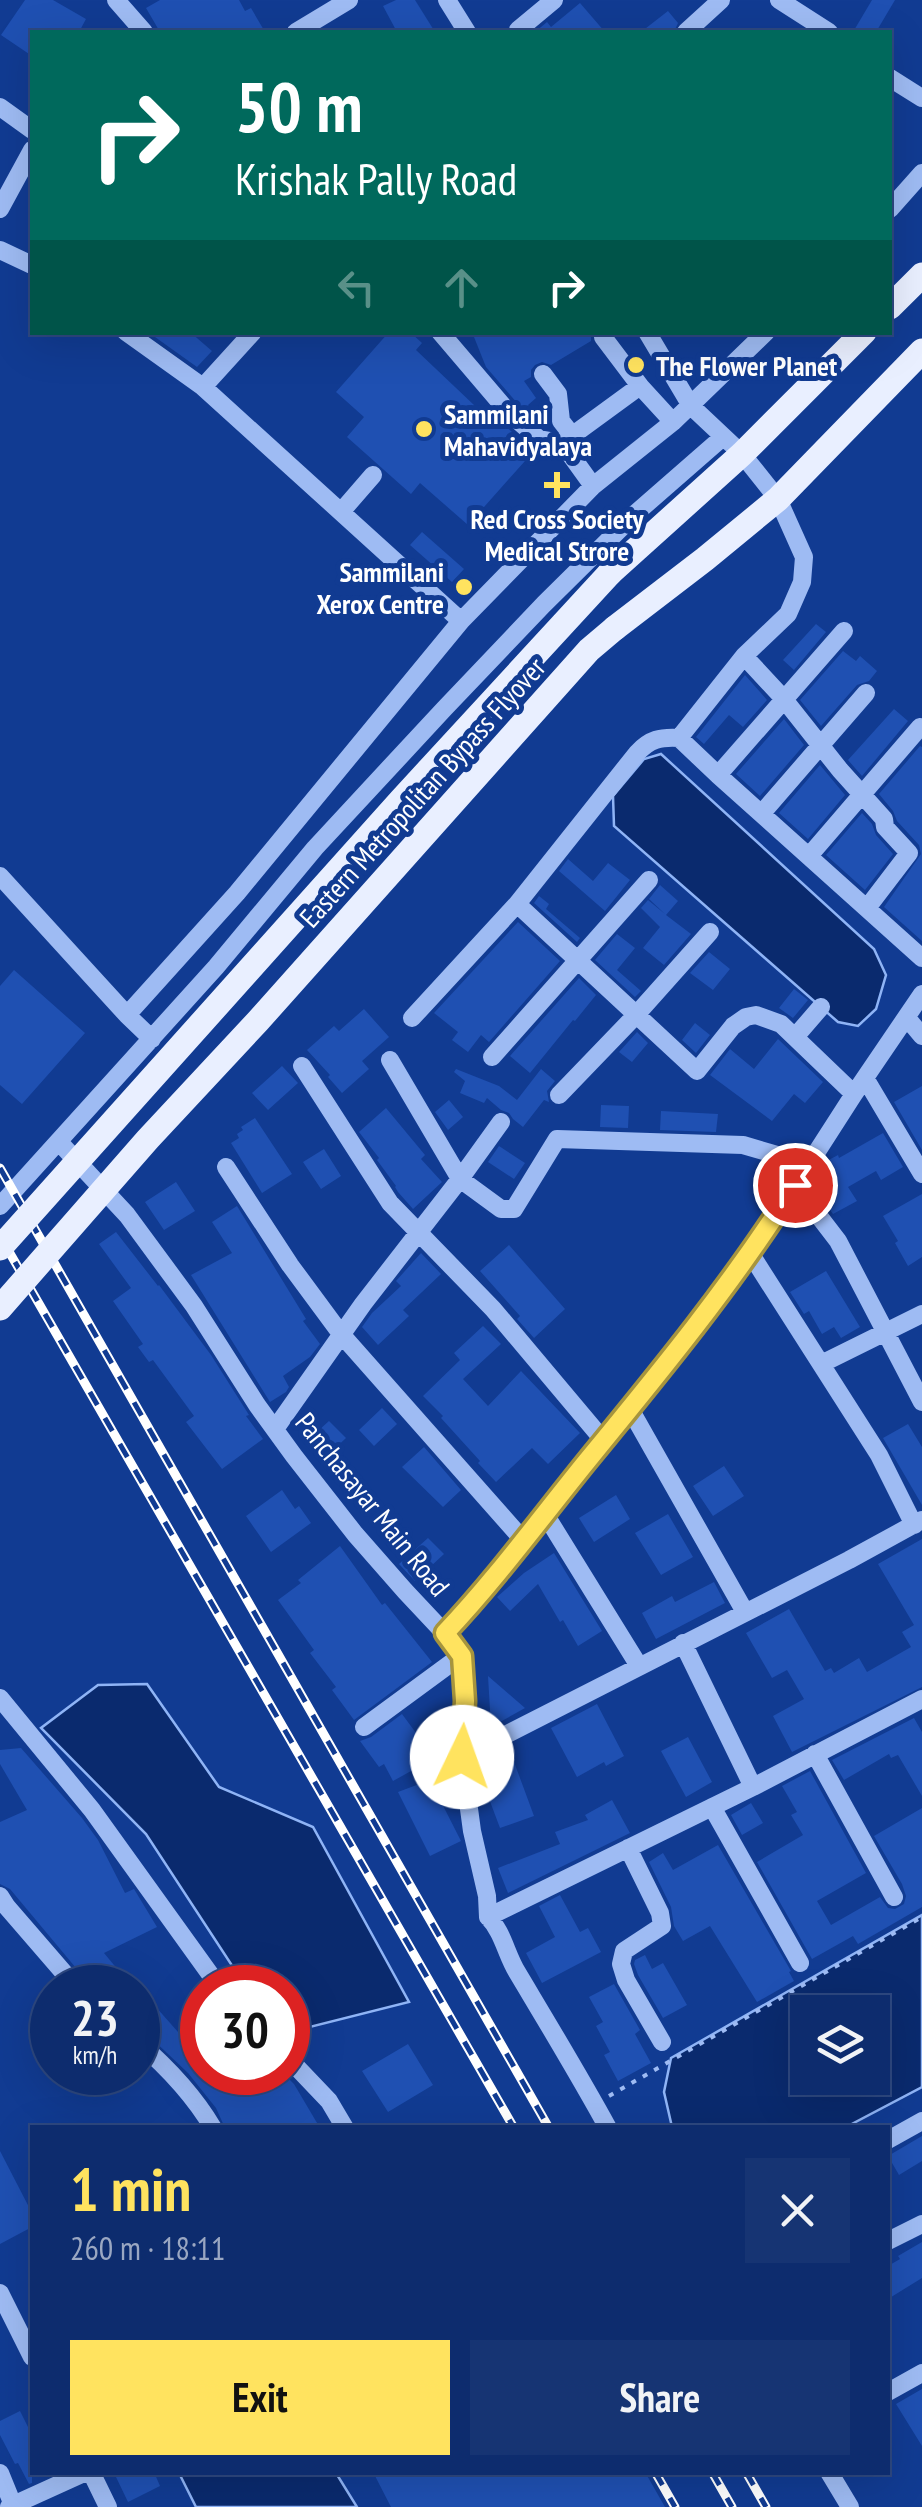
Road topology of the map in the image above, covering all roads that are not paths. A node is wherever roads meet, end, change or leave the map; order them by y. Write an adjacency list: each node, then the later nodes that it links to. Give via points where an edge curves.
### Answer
1 (116, 0): 7 (street)
2 (349, 0): 8 (street)
3 (448, 0): 9 (street)
4 (554, 0): 10 (street)
5 (722, 0): 11 (street)
6 (780, 0): 12 (street)
7 (142, 30)
8 (299, 30)
9 (466, 30)
10 (518, 30)
11 (688, 30)
12 (818, 30)
13 (892, 79): 14 (street)
14 (922, 98)
15 (0, 107): 16 (street)
16 (30, 128)
17 (30, 154): 20 (street)
18 (922, 174): 19 (street)
19 (892, 207)
20 (0, 209)
21 (0, 250): 22 (street)
22 (30, 264)
23 (918, 284): 24 (main road)
24 (892, 304)
25 (134, 335): 34 (street)
26 (250, 335): 34 (street)
27 (443, 335): 38 (street, via 539,439)
28 (649, 335): 36 (street)
29 (763, 335): 36 (street)
30 (861, 335): 39 (main road, Eastern Metropolitan Bypass Flyover)
31 (603, 337): 35 (street)
32 (922, 351): 42 (main road, Eastern Metropolitan Bypass Flyover)
33 (543, 374): 38 (street, via 558,394)
34 (203, 386): 43 (street)
35 (640, 386): 37 (street); 38 (street)
36 (691, 406): 37 (street); 39 (street)
37 (673, 422): 41 (street)
38 (567, 439): 41 (street)
39 (732, 446): 42 (street); 71 (street, via 636,513 544,604 315,848); 87 (main road, Eastern Metropolitan Bypass Flyover, bridge, via 401,800)
40 (373, 475): 43 (street)
41 (592, 486): 44 (street)
42 (778, 499): 46 (street, via 804,557 802,582 788,614); 89 (main road, Eastern Metropolitan Bypass Flyover, bridge, via 589,650)
43 (341, 512): 44 (street)
44 (461, 621): 66 (street)
45 (844, 631): 48 (street)
46 (744, 656): 48 (street); 50 (street)
47 (866, 693): 51 (street)
48 (784, 698): 51 (street); 52 (street)
49 (920, 727): 53 (street)
50 (679, 738): 52 (street); 58 (street, via 646,742)
51 (820, 746): 53 (street); 54 (street)
52 (718, 775): 54 (street)
53 (862, 794): 55 (street); 59 (street, via 910,853)
54 (762, 813): 55 (street)
55 (810, 856): 59 (street)
56 (0, 876): 66 (street)
57 (649, 880): 62 (street)
58 (516, 904): 62 (street); 67 (street)
59 (867, 908): 61 (street)
60 (710, 932): 65 (street)
61 (922, 958)
62 (576, 959): 65 (street); 72 (street)
63 (922, 994): 68 (street)
64 (821, 1007): 70 (street)
65 (636, 1014): 70 (street, via 698,1071 746,1016 767,1017); 77 (street)
66 (126, 1016): 71 (street)
67 (412, 1018)
68 (908, 1018): 69 (street); 75 (street)
69 (922, 1036)
70 (795, 1037): 76 (street)
71 (152, 1039): 79 (street)
72 (492, 1057)
73 (390, 1060): 83 (street)
74 (302, 1066): 86 (street, via 390,1203)
75 (866, 1078): 76 (street); 82 (street)
76 (854, 1094): 80 (street)
77 (560, 1095)
78 (501, 1122): 83 (street)
79 (59, 1142): 85 (street); 96 (street, Panchasayar Main Road, via 127,1215)
80 (808, 1164): 83 (street, via 743,1144 557,1139 514,1209 501,1210); 84 (street)
81 (226, 1167): 92 (street)
82 (922, 1174)
83 (460, 1179): 86 (street)
84 (795, 1185): 88 (street); 91 (street, via 838,1241)
85 (0, 1206)
86 (418, 1232): 92 (street); 97 (street)
87 (0, 1248)
88 (750, 1253): 93 (street); 95 (street)
89 (0, 1308)
90 (922, 1314): 91 (street)
91 (886, 1333): 93 (street); 94 (street)
92 (341, 1334): 96 (street); 100 (street)
93 (821, 1364): 99 (street)
94 (922, 1402)
95 (630, 1409): 97 (street); 101 (street)
96 (275, 1429): 102 (street, Panchasayar Main Road, via 355,1534)
97 (604, 1441): 98 (street)
98 (545, 1514): 100 (street); 105 (street)
99 (918, 1523): 101 (street)
100 (524, 1541): 102 (street)
101 (745, 1612): 103 (street)
102 (445, 1633): 104 (street, Panchasayar Main Road)
103 (683, 1643): 105 (street); 111 (street)
104 (462, 1656): 108 (street); 110 (street)
105 (639, 1666): 110 (street)
106 (0, 1698): 119 (street, via 92,1810)
107 (922, 1699): 109 (street)
108 (364, 1727)
109 (816, 1754): 111 (street); 115 (street)
110 (462, 1757): 116 (street)
111 (753, 1787): 112 (street)
112 (712, 1808): 113 (street); 117 (street)
113 (628, 1848): 116 (street); 120 (street, via 662,1926 624,1950 620,1964)
114 (0, 1896): 118 (street)
115 (894, 1897)
116 (488, 1916): 126 (street)
117 (800, 1963)
118 (57, 1965)
119 (203, 1965)
120 (662, 2042)
121 (160, 2061): 124 (street)
122 (310, 2081): 125 (street)
123 (922, 2120): 127 (street)
124 (212, 2125)
125 (343, 2125)
126 (606, 2125)
127 (890, 2139)
128 (922, 2224): 129 (street)
129 (890, 2240)
130 (0, 2293): 131 (street)
131 (30, 2353)
132 (922, 2373): 133 (street)
133 (890, 2391)
134 (0, 2473): 138 (street)
135 (81, 2475): 138 (street)
136 (90, 2475): 139 (street)
137 (831, 2475): 140 (street)
138 (11, 2506)
139 (108, 2507)
140 (850, 2507)

